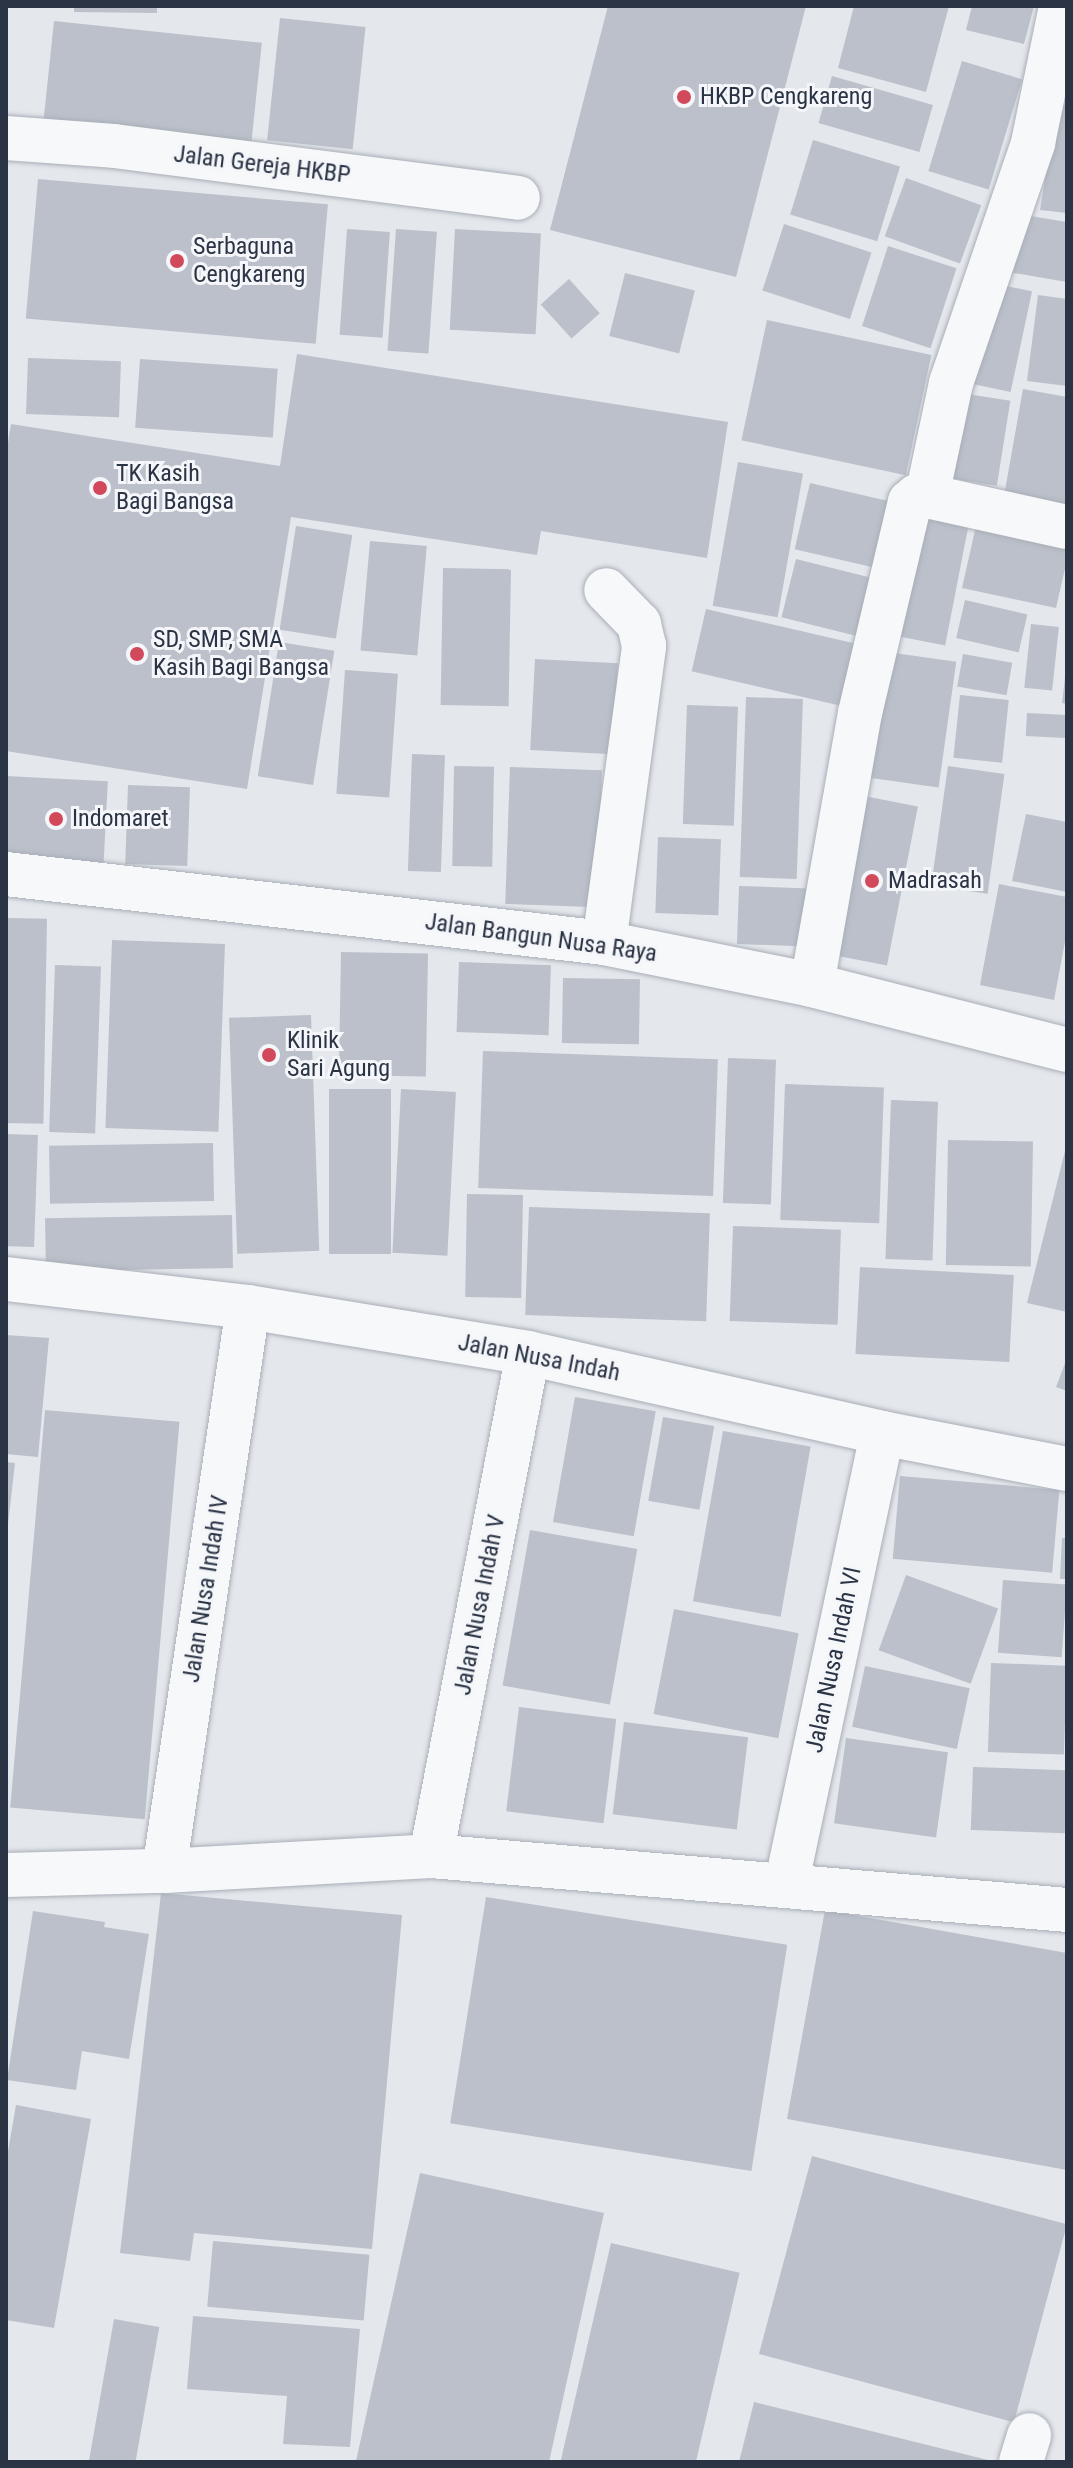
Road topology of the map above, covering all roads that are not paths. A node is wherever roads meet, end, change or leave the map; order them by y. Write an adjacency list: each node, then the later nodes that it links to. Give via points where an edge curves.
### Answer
1 (1061, 6): 4 (street, via 1033,143 951,383)
2 (6, 138): 3 (street, Jalan Gereja HKBP, via 114,146)
3 (518, 198)
4 (927, 496): 5 (street); 9 (street, via 910,502 860,713)
5 (1067, 527)
6 (606, 590): 8 (street, via 639,624 644,646)
7 (6, 874): 8 (street, Jalan Bangun Nusa Raya)
8 (604, 943): 9 (street, Jalan Bangun Nusa Raya)
9 (812, 985): 10 (street, Jalan Bangun Nusa Raya)
10 (1067, 1050)
11 (6, 1279): 12 (street, Jalan Nusa Indah)
12 (248, 1307): 13 (street, Jalan Nusa Indah); 17 (street, Jalan Nusa Indah IV)
13 (528, 1353): 14 (street, Jalan Nusa Indah); 16 (street, Jalan Nusa Indah V)
14 (882, 1433): 15 (street, Jalan Nusa Indah); 19 (street, Jalan Nusa Indah VI)
15 (1067, 1469)
16 (431, 1856): 17 (street); 19 (street)
17 (164, 1871): 18 (street)
18 (6, 1875)
19 (786, 1886): 20 (street)
20 (1067, 1910)

